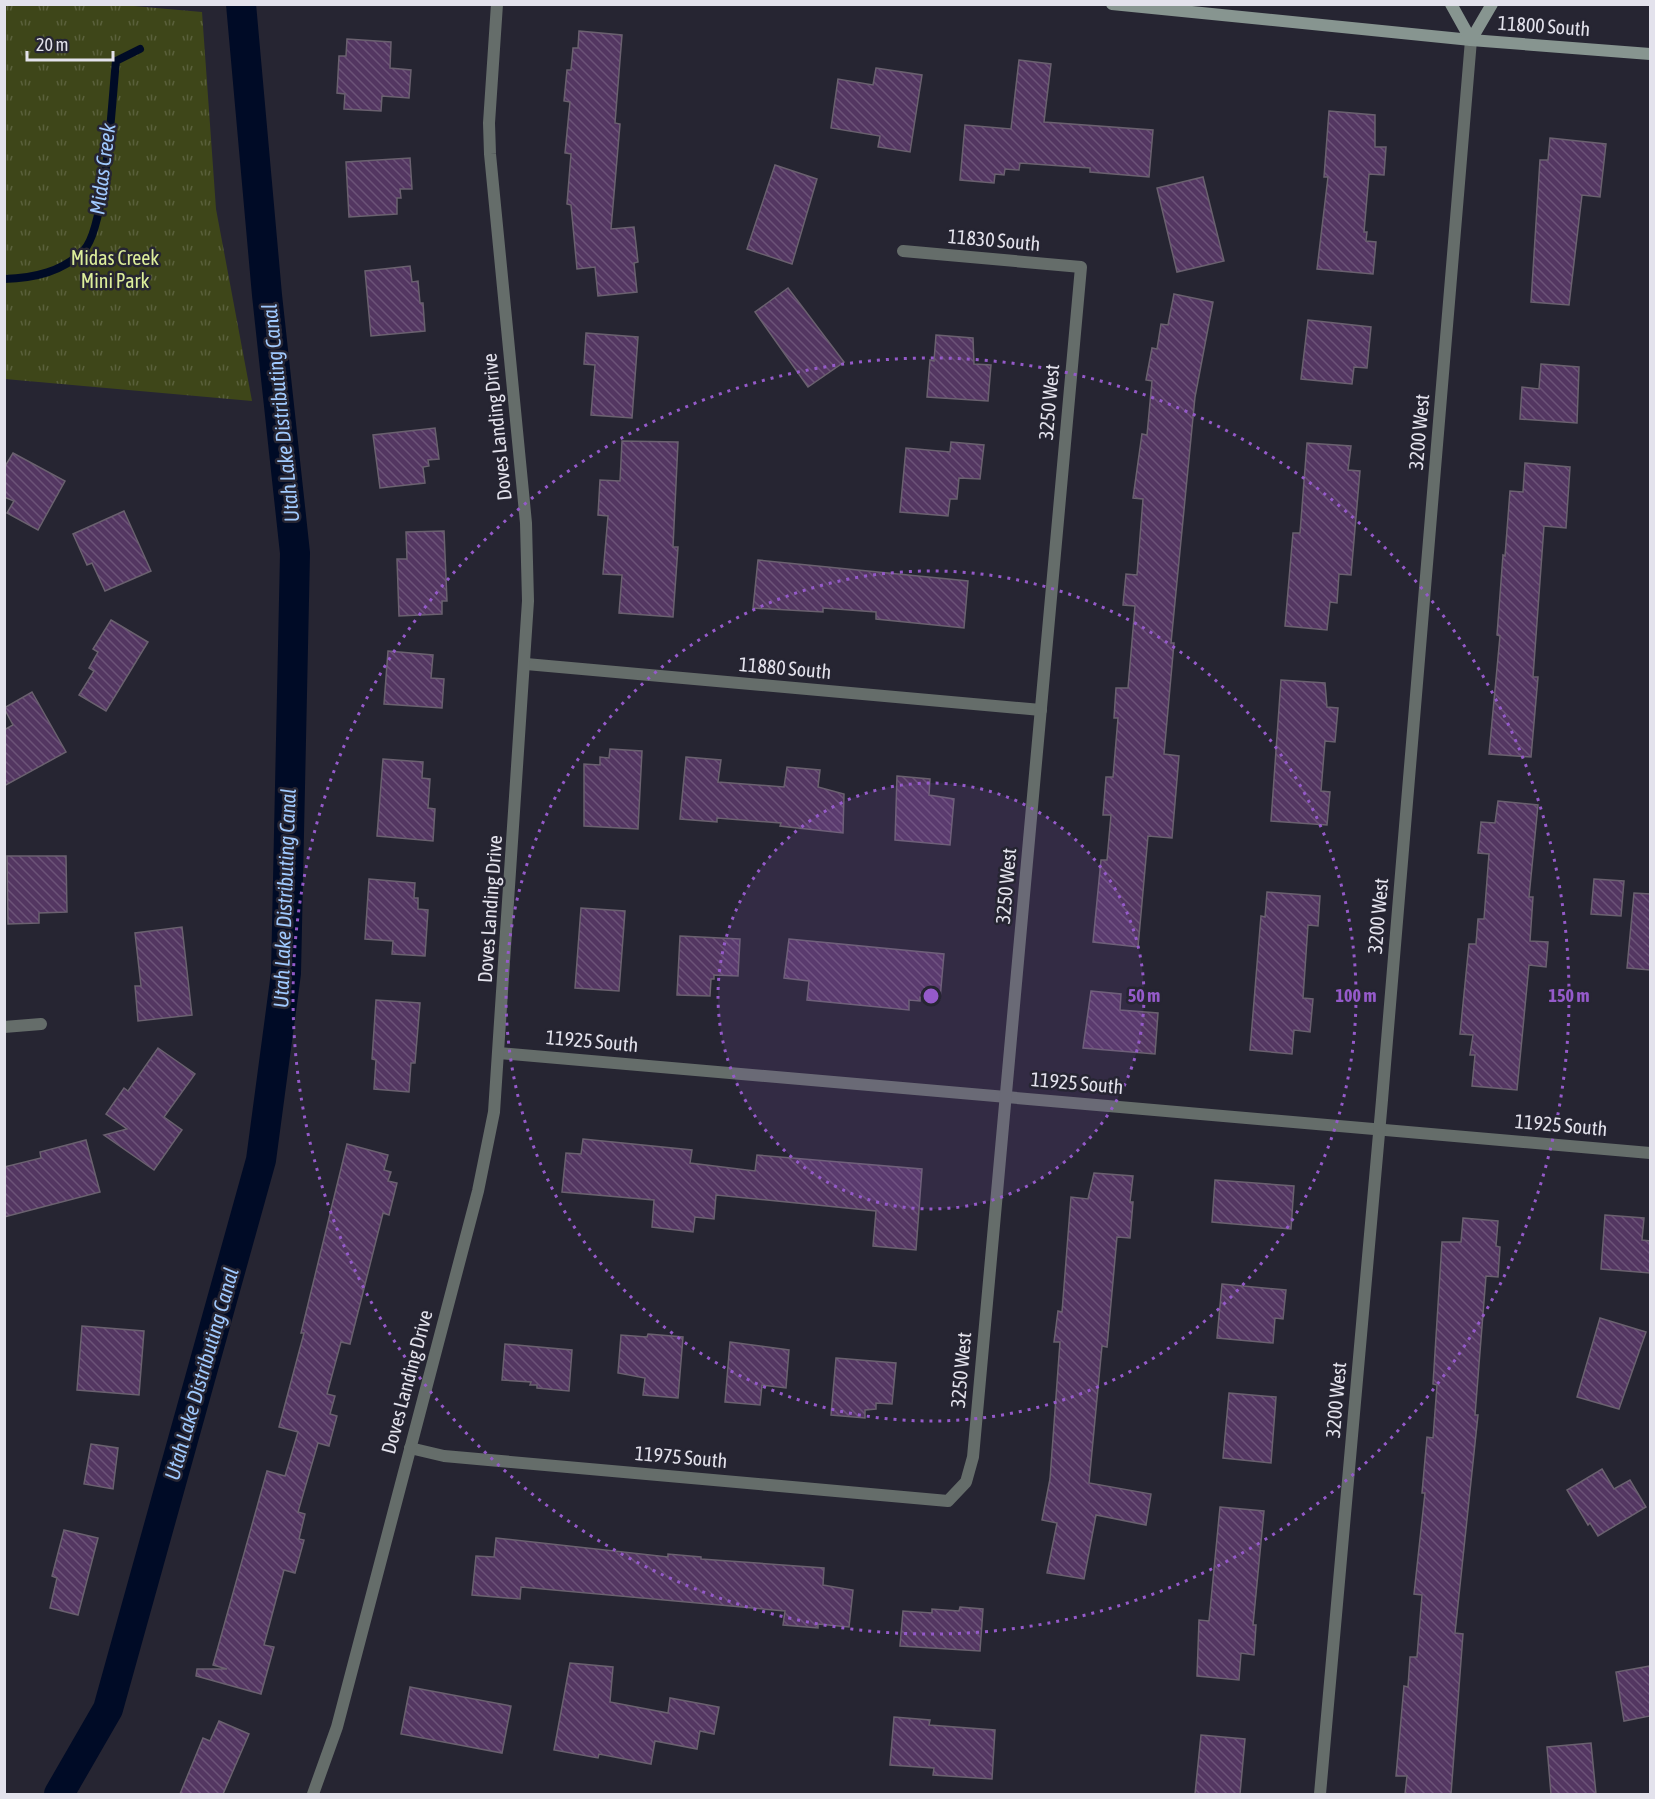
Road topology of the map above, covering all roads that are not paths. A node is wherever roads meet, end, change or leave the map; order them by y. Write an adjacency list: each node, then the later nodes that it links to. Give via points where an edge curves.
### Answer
1 (497, 4): 9 (street, Doves Landing Drive, via 490,154 527,542)
2 (1112, 4): 5 (main road, 11800 South)
3 (1451, 4): 5 (main road)
4 (1492, 4): 5 (main road, 3200 West)
5 (1471, 40): 6 (main road, 11800 South); 15 (street, 3200 West)
6 (1650, 54)
7 (903, 251): 8 (street, 11830 South)
8 (1081, 267): 10 (street, 3250 West)
9 (526, 664): 10 (street, 11880 South); 13 (street, Doves Landing Drive)
10 (1041, 710): 14 (street, 3250 West)
11 (41, 1024): 12 (street)
12 (4, 1027)
13 (499, 1053): 14 (street, 11925 South); 17 (street, Doves Landing Drive, via 488,1152)
14 (1006, 1097): 15 (street, 11925 South); 18 (street, 3250 West, via 973,1456 966,1482)
15 (1380, 1129): 16 (street, 11925 South); 20 (street, 3200 West)
16 (1650, 1153)
17 (410, 1448): 18 (street, 11975 South, via 444,1456); 19 (street, Doves Landing Drive, via 337,1727)
18 (948, 1501)
19 (313, 1794)
20 (1320, 1794)

